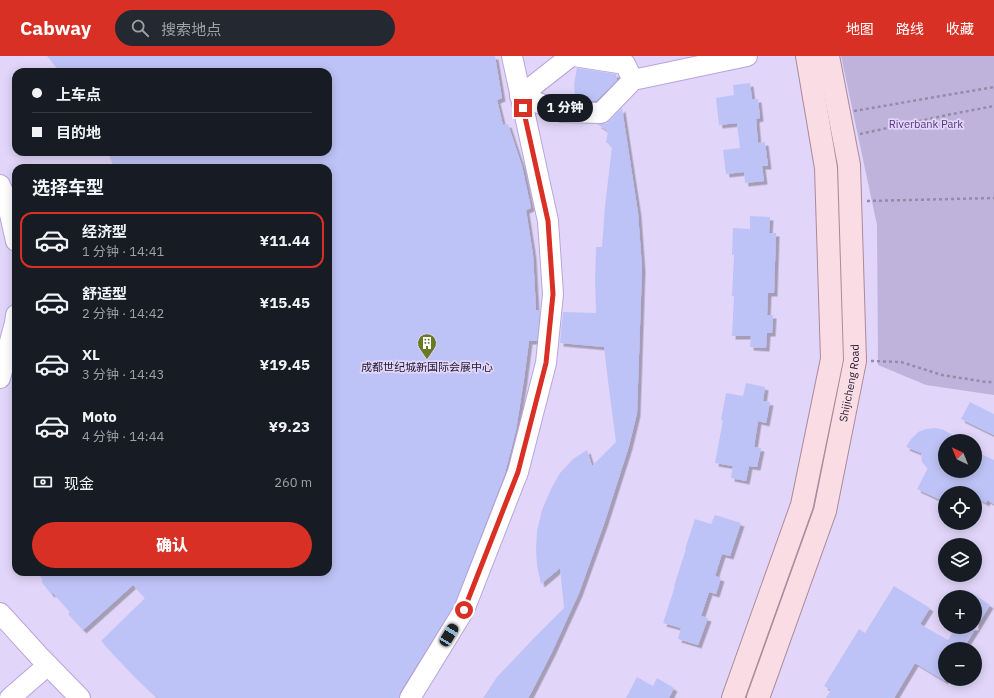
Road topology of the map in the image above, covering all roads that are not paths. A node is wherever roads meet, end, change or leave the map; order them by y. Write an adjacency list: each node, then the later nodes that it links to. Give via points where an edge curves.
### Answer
1 (512, 56): 7 (street)
2 (572, 56): 6 (street, via 625,64); 7 (street)
3 (748, 56): 6 (street)
4 (807, 56): 17 (main road, Shijicheng Road, via 826,168 832,359 802,504)
5 (828, 56): 18 (main road, Shijicheng Road, via 850,165 855,361 825,511)
6 (633, 80): 7 (street, via 601,113 562,112)
7 (520, 96): 16 (street, via 548,221 553,294 546,363 518,472 464,610)
8 (0, 185): 9 (street)
9 (12, 224)
10 (12, 334): 11 (street)
11 (0, 378)
12 (0, 613): 13 (street)
13 (48, 665): 14 (street); 15 (street)
14 (10, 698)
15 (80, 698)
16 (410, 698)
17 (732, 698)
18 (758, 698)

